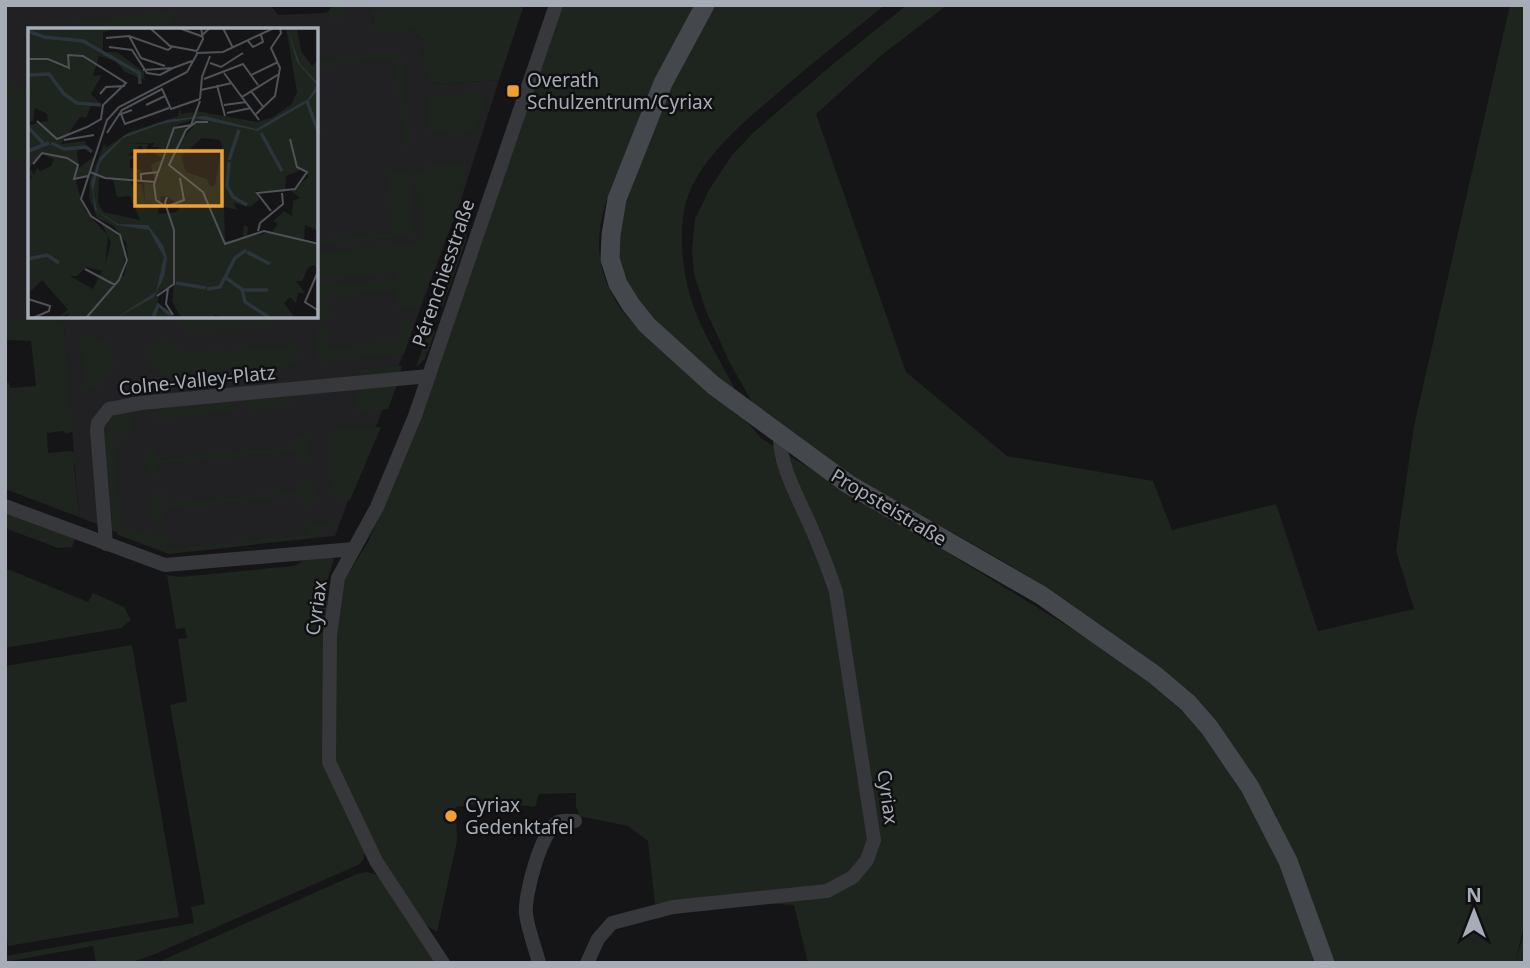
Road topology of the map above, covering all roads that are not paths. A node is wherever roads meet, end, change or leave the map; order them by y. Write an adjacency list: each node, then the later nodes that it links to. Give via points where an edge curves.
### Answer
1 (555, 5): 3 (street, Pérenchiesstraße)
2 (705, 5): 4 (street, Propsteistraße, via 663,83 628,168 617,199 610,259 618,284 647,325 713,385)
3 (429, 376): 6 (street, Colne-Valley-Platz, via 109,409 97,430); 7 (street, Pérenchiesstraße, via 377,507)
4 (780, 435): 11 (street, Cyriax, via 792,485 836,592 874,840 867,860 853,877 827,891 673,907 612,923); 12 (street, Propsteistraße, via 848,484 1041,595 1155,675 1188,704 1250,787 1288,861)
5 (5, 506): 6 (street, Cyriax)
6 (106, 544): 7 (street, Cyriax, via 165,565)
7 (354, 549): 9 (street, Cyriax, via 338,578 330,635 329,762 376,861)
8 (575, 821): 10 (street, via 559,821 552,828 530,881 526,915)
9 (443, 963)
10 (539, 963)
11 (587, 963)
12 (1325, 963)

